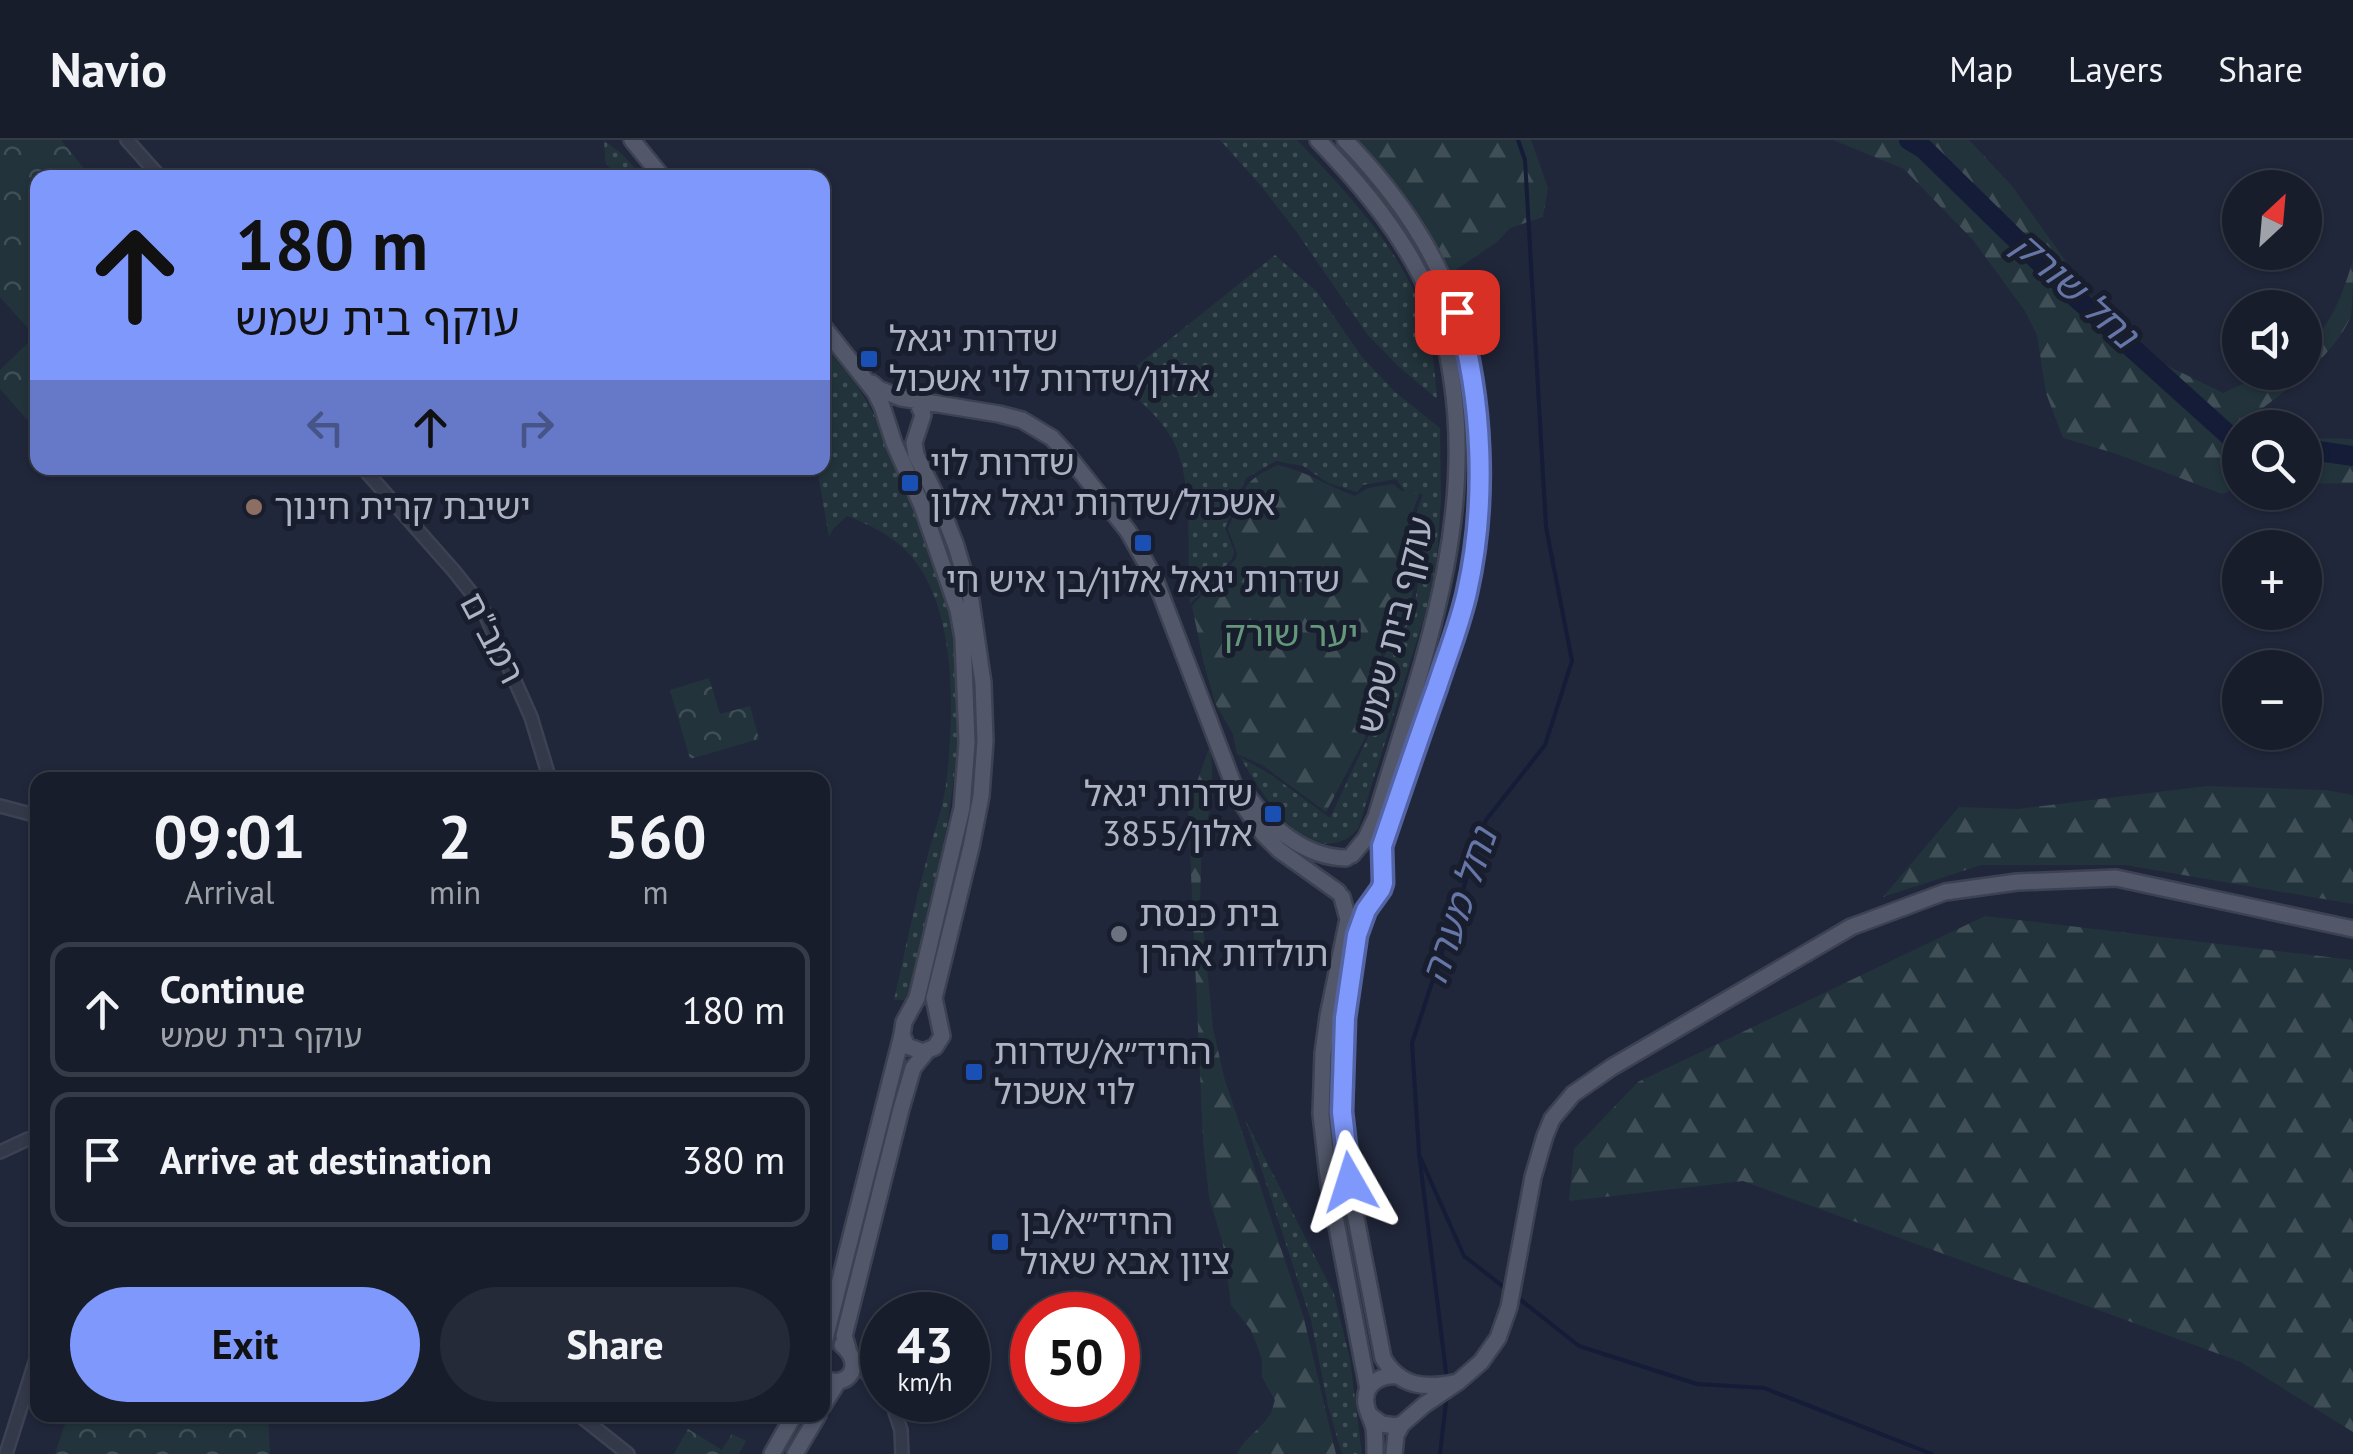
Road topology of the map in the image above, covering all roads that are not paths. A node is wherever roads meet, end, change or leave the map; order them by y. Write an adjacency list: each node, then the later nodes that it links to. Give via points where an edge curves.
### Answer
1 (127, 140): 5 (street)
2 (632, 140): 6 (main road)
3 (1318, 140): 18 (main road, עוקף בית שמש, via 1398,237 1439,318 1454,392 1458,465 1442,589 1376,817)
4 (1345, 140): 19 (main road, עוקף בית שמש, via 1399,203 1457,312 1474,390 1478,465 1466,595 1382,846)
5 (154, 170)
6 (656, 170)
7 (830, 335): 8 (main road)
8 (861, 374): 9 (main road); 11 (main road)
9 (907, 399): 10 (main road); 11 (main road, via 890,404); 12 (main road, via 921,409)
10 (955, 408): 12 (main road); 14 (main road, via 1022,420 1043,432 1128,530 1155,579)
11 (887, 420): 12 (main road, via 904,435); 23 (main road, via 958,610 967,743 962,808)
12 (920, 424): 24 (main road, via 916,454 970,594 984,683 981,796 934,998)
13 (368, 475): 15 (street, רמב"ם, via 480,605 531,716)
14 (1216, 738): 18 (main road, via 1247,796 1271,824 1304,848); 20 (main road, via 1239,799 1264,835)
15 (548, 772)
16 (0, 806): 17 (street)
17 (30, 814)
18 (1349, 857): 19 (main road, via 1366,856); 20 (main road, via 1335,873)
19 (1382, 870): 21 (main road, via 1381,889)
20 (1340, 894): 21 (main road, via 1356,903); 38 (main road, via 1348,919 1328,1016 1321,1114)
21 (1371, 900): 36 (main road, via 1345,1018 1342,1112 1383,1358)
22 (2353, 929): 37 (main road, via 2116,878 1945,892 1851,927 1590,1080 1562,1105 1539,1155 1504,1325 1490,1351)
23 (908, 1016): 24 (main road, via 920,1011); 25 (main road)
24 (937, 1018): 26 (main road, via 942,1036)
25 (902, 1036): 26 (main road, via 912,1050); 29 (main road)
26 (926, 1052): 31 (main road, via 914,1068 850,1307 844,1336)
27 (30, 1139): 28 (street)
28 (0, 1152)
29 (830, 1325)
30 (830, 1346): 31 (main road)
31 (850, 1352): 32 (street); 34 (main road, via 852,1372)
32 (860, 1367)
33 (30, 1378): 45 (street)
34 (834, 1380): 35 (street)
35 (860, 1380)
36 (1405, 1380): 37 (main road, via 1427,1388); 38 (main road, via 1378,1378); 40 (main road, via 1417,1398)
37 (1458, 1382): 40 (main road)
38 (1368, 1389): 39 (main road)
39 (1371, 1416): 40 (main road, via 1395,1426); 50 (main road)
40 (1408, 1418): 51 (main road, via 1396,1435)
41 (588, 1422): 46 (street)
42 (790, 1422): 47 (main road)
43 (814, 1422): 48 (main road)
44 (899, 1422): 49 (street)
45 (6, 1454)
46 (628, 1454)
47 (772, 1454)
48 (795, 1454)
49 (902, 1454)
50 (1375, 1454)
51 (1394, 1454)

